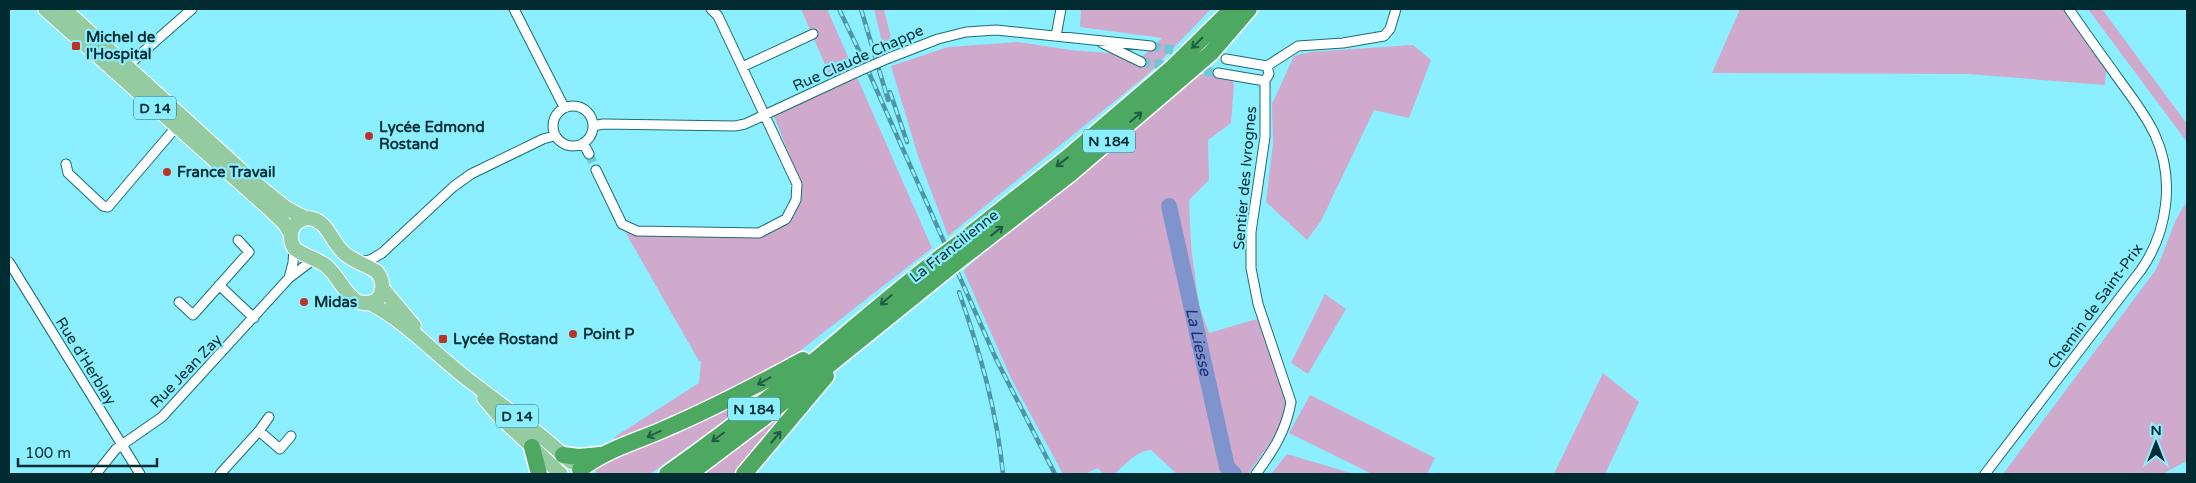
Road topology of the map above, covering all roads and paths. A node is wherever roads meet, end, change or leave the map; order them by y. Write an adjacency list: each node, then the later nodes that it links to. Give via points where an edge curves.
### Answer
1 (45, 9): 24 (main road, D 14)
2 (64, 9): 18 (main road, D 14)
3 (192, 9): 18 (street)
4 (514, 9): 22 (street)
5 (711, 9): 19 (street, via 718,16)
6 (1061, 9): 12 (street)
7 (1232, 9): 36 (highway, La Francilienne / N 184, one-way to 36, via 1173,67)
8 (1249, 9): 36 (highway, La Francilienne / N 184, one-way to 8, via 1070,174 1211,53)
9 (1396, 9): 17 (street, via 1390,29 1384,36 1298,46)
10 (2069, 9): 66 (street, Chemin de Saint-Prix, via 2155,136 2165,173 2165,211 2156,243 2141,270)
11 (813, 34): 19 (street)
12 (1056, 36): 13 (street, Rue Claude Chappe); 23 (street, Rue Claude Chappe, bridge, via 996,30 966,32 914,46)
13 (1098, 40): 14 (street, Rue Claude Chappe); 16 (street)
14 (1151, 46)
15 (1226, 59): 17 (street)
16 (1141, 62)
17 (1267, 66): 21 (street, Sentier des Ivrognes, via 1269,74)
18 (126, 67): 31 (main road, D 14, via 277,201)
19 (742, 67): 23 (street)
20 (1218, 73): 21 (street)
21 (1265, 81): 65 (street, Sentier des Ivrognes, via 1265,137 1251,232 1251,268 1258,304 1291,402 1275,448)
22 (564, 107): 25 (street, via 585,110); 26 (street, via 554,117)
23 (763, 115): 25 (street, Rue Claude Chappe, via 735,126); 30 (street, via 797,184 796,200 786,219 759,233 637,231 622,224)
24 (177, 126): 29 (street, via 108,207 68,173); 32 (main road, D 14, via 274,213)
25 (593, 126): 27 (street)
26 (554, 136): 27 (street, via 567,145); 35 (street, via 471,174)
27 (584, 143): 28 (street)
28 (589, 154)
29 (66, 164)
30 (596, 170)
31 (305, 218): 32 (main road, via 296,222); 39 (main road, via 315,218 323,223 341,250)
32 (291, 234): 34 (main road)
33 (238, 240): 42 (street, via 249,252)
34 (294, 248): 37 (main road); 40 (street)
35 (382, 253): 39 (street); 41 (street)
36 (956, 255): 46 (highway, La Francilienne / N 184, bridge, via 893,294)
37 (314, 259): 40 (street, Rue Jean Zay); 44 (main road, via 332,272 351,299)
38 (9, 262): 52 (street, Rue d'Herblay)
39 (357, 263): 41 (main road, via 374,270)
40 (289, 278): 45 (street, Rue Jean Zay)
41 (381, 282): 44 (main road, via 379,298); 47 (main road, D 14)
42 (219, 285): 43 (street, via 193,314); 45 (street)
43 (179, 302)
44 (370, 303): 47 (main road, D 14)
45 (254, 318): 52 (street, Rue Jean Zay, via 162,416)
46 (844, 344): 55 (highway, one-way to 55, via 657,433); 62 (highway, La Francilienne / N 184, one-way to 62); 63 (highway, La Francilienne / N 184, via 762,419); 64 (highway, one-way to 46)
47 (433, 348): 48 (main road, D 14)
48 (469, 380): 53 (main road, D 14, via 500,417); 54 (main road, D 14)
49 (269, 416): 50 (street)
50 (259, 431): 51 (street, via 280,449); 59 (street)
51 (291, 436)
52 (122, 444): 57 (street, Rue Jean Zay); 58 (street, Rue d'Herblay)
53 (532, 447): 60 (highway); 61 (main road, D 14)
54 (563, 455): 55 (highway); 56 (main road, D 14)
55 (600, 455): 56 (highway)
56 (580, 473)
57 (96, 474)
58 (140, 474)
59 (220, 474)
60 (539, 474)
61 (561, 474)
62 (667, 474)
63 (689, 474)
64 (744, 474)
65 (1256, 474)
66 (1986, 474)

